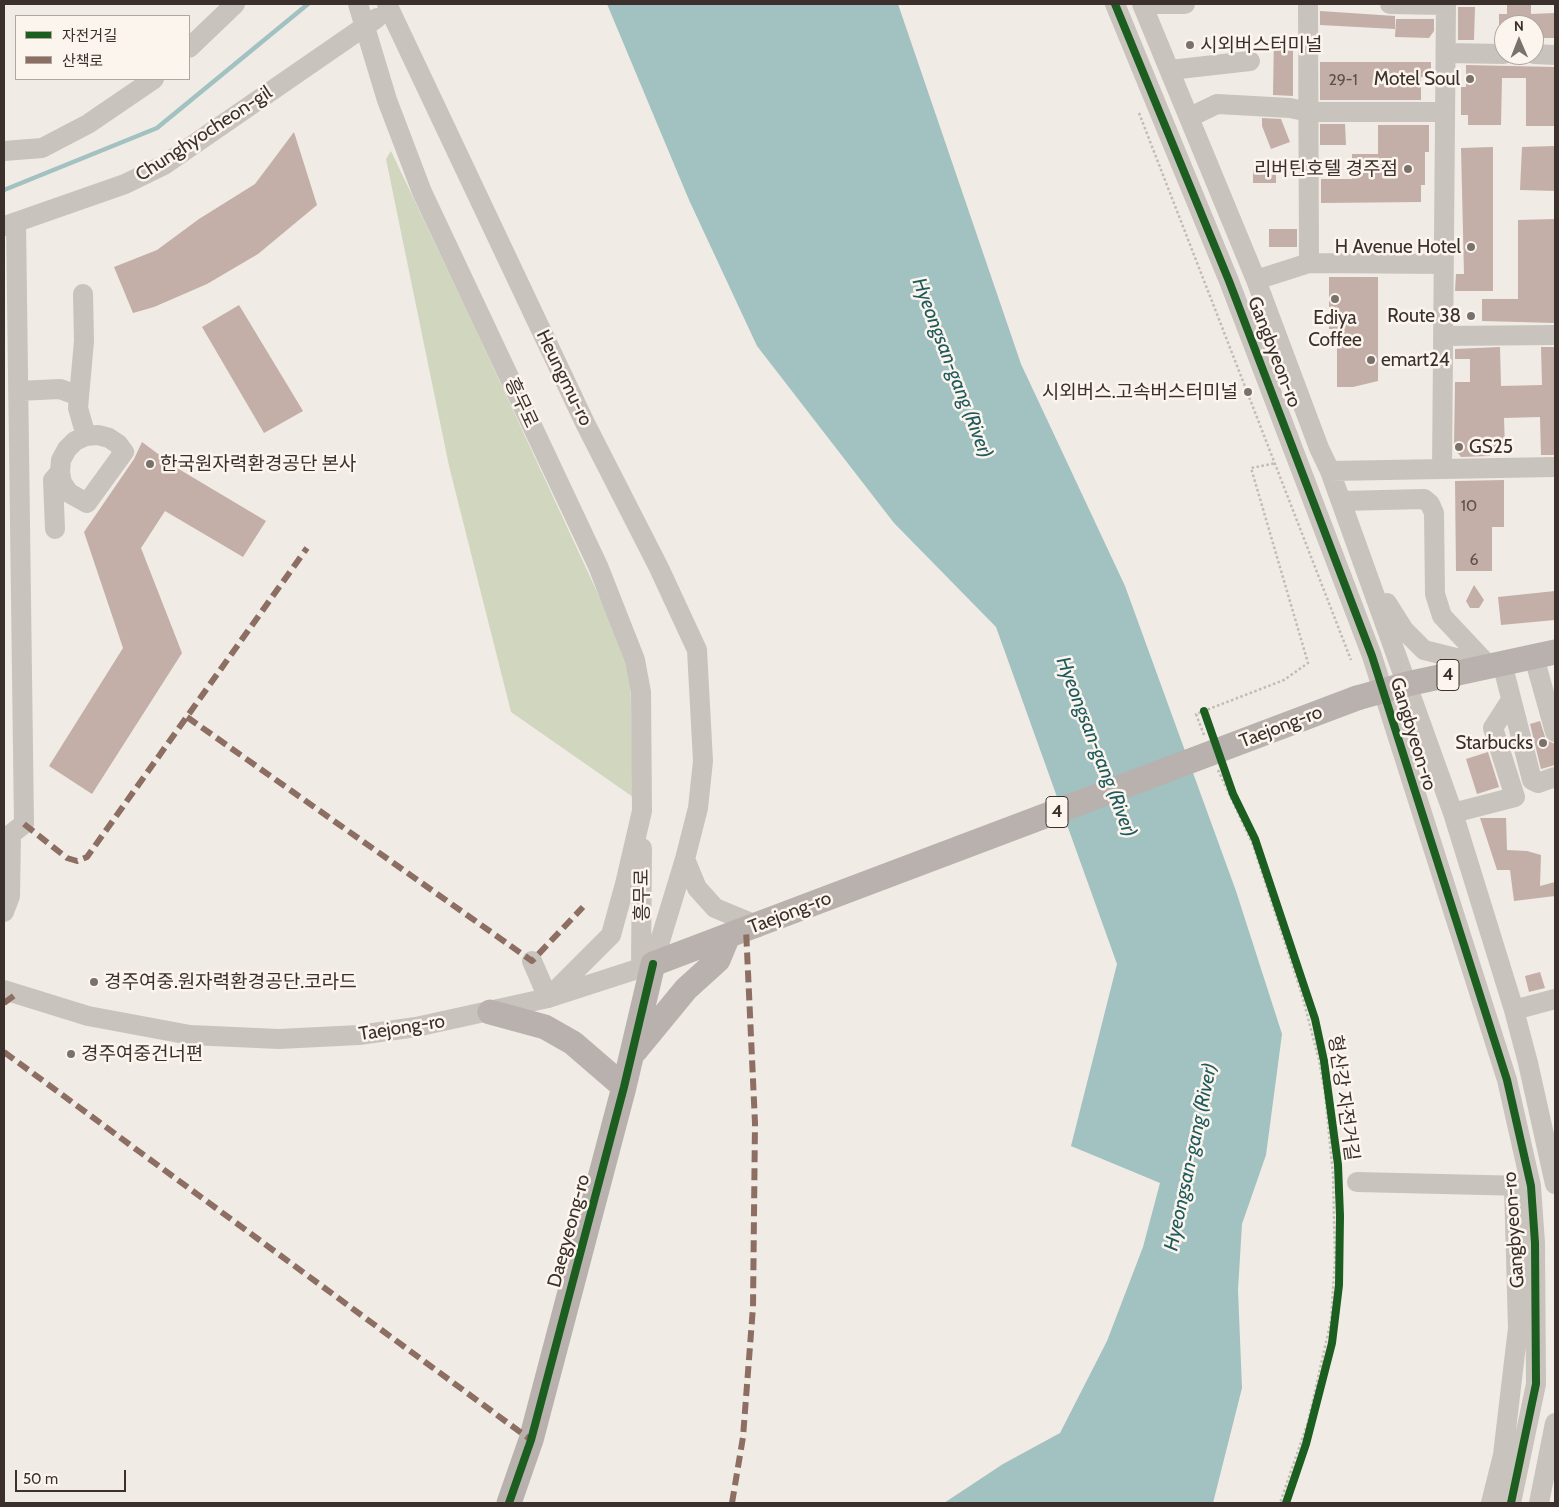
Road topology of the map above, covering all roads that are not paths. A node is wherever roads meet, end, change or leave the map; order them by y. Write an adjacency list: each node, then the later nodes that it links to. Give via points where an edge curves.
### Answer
1 (235, 4): 11 (street)
2 (358, 4): 10 (street, 흥무로)
3 (1115, 4): 41 (street, Gangbyeon-ro, via 1229,281)
4 (1142, 4): 5 (street, Gangbyeon-ro); 15 (street, Gangbyeon-ro)
5 (1185, 4)
6 (1308, 4): 17 (street)
7 (1390, 4): 8 (street)
8 (1446, 4): 12 (street)
9 (388, 8): 10 (street, Chunghyocheon-gil); 47 (street, Heungmu-ro, via 697,650 703,760 698,808)
10 (366, 24): 21 (street, Chunghyocheon-gil, via 164,165 125,184); 45 (street, 흥무로, via 386,100 422,192 598,566 635,660 641,692)
11 (190, 47)
12 (1446, 53): 13 (street); 18 (street)
13 (1494, 54)
14 (1250, 61): 15 (street)
15 (1170, 70): 19 (street, Gangbyeon-ro)
16 (153, 80): 20 (street, via 88,124 42,148)
17 (1308, 112): 18 (street); 19 (street, via 1217,104); 22 (street)
18 (1445, 112): 23 (street)
19 (1190, 117): 24 (street, Gangbyeon-ro)
20 (4, 151)
21 (10, 224): 28 (street)
22 (1309, 262): 23 (street, Gangbyeon-ro); 24 (street, Gangbyeon-ro)
23 (1444, 264): 27 (street)
24 (1256, 280): 33 (street, Gangbyeon-ro)
25 (83, 294): 29 (street, via 84,341)
26 (1555, 335): 27 (street)
27 (1444, 336): 32 (street)
28 (18, 391): 29 (street, via 60,389); 48 (street, via 24,824 11,834 10,896)
29 (79, 396): 30 (street, via 78,408)
30 (86, 436): 34 (street, via 67,449); 34 (street, via 109,438 124,452 87,503 69,493)
31 (1555, 467): 32 (street)
32 (1442, 469): 33 (street)
33 (1330, 471): 35 (street, Gangbyeon-ro)
34 (60, 472): 36 (street, via 53,480)
35 (1340, 501): 37 (street, Gangbyeon-ro); 39 (street, via 1424,499 1430,504 1434,513 1435,594 1442,616)
36 (55, 529)
37 (1368, 576): 39 (street, via 1377,582 1404,630 1424,650); 40 (street, Gangbyeon-ro)
38 (1544, 654): 39 (main road, Taejong-ro / 4); 43 (street)
39 (1495, 665): 40 (main road, Taejong-ro / 4); 42 (street)
40 (1407, 684): 41 (main road, Taejong-ro / 4); 46 (street, Gangbyeon-ro)
41 (1383, 691): 49 (main road, Taejong-ro / 4, bridge, via 1357,698); 62 (street, Gangbyeon-ro, via 1504,1071)
42 (1511, 700): 44 (street, via 1532,780 1538,782); 46 (street, via 1493,728 1515,797)
43 (1555, 732)
44 (1555, 777)
45 (642, 811): 52 (street, 흥무로); 54 (street, 흥무로, via 611,935)
46 (1453, 813): 56 (street, Gangbyeon-ro)
47 (685, 859): 49 (street, via 697,888 715,908); 52 (street, 흥무로)
48 (4, 912)
49 (756, 925): 50 (main road, Taejong-ro / 4)
50 (728, 936): 52 (main road, Taejong-ro / 4); 58 (main road, via 718,960 686,989)
51 (532, 961): 54 (street)
52 (648, 969): 54 (street, Taejong-ro); 58 (main road, Daegyeong-ro)
53 (4, 990): 57 (street, Taejong-ro, via 88,1016 139,1027 235,1039 359,1035 416,1028)
54 (548, 998): 57 (street, Taejong-ro)
55 (1555, 999): 56 (street)
56 (1514, 1010): 61 (street, Gangbyeon-ro)
57 (490, 1012): 59 (main road, via 545,1027 573,1043)
58 (631, 1055): 59 (main road, Daegyeong-ro)
59 (624, 1087): 66 (main road, Daegyeong-ro, via 531,1440)
60 (1357, 1182): 62 (street)
61 (1555, 1183): 62 (street)
62 (1523, 1186): 64 (street, Gangbyeon-ro, via 1535,1243 1536,1384); 67 (street, via 1518,1328 1503,1455)
63 (1555, 1424): 65 (street)
64 (1520, 1467): 65 (street); 68 (street, Gangbyeon-ro)
65 (1551, 1471): 69 (street)
66 (509, 1503)
67 (1491, 1503)
68 (1511, 1503)
69 (1538, 1503)

